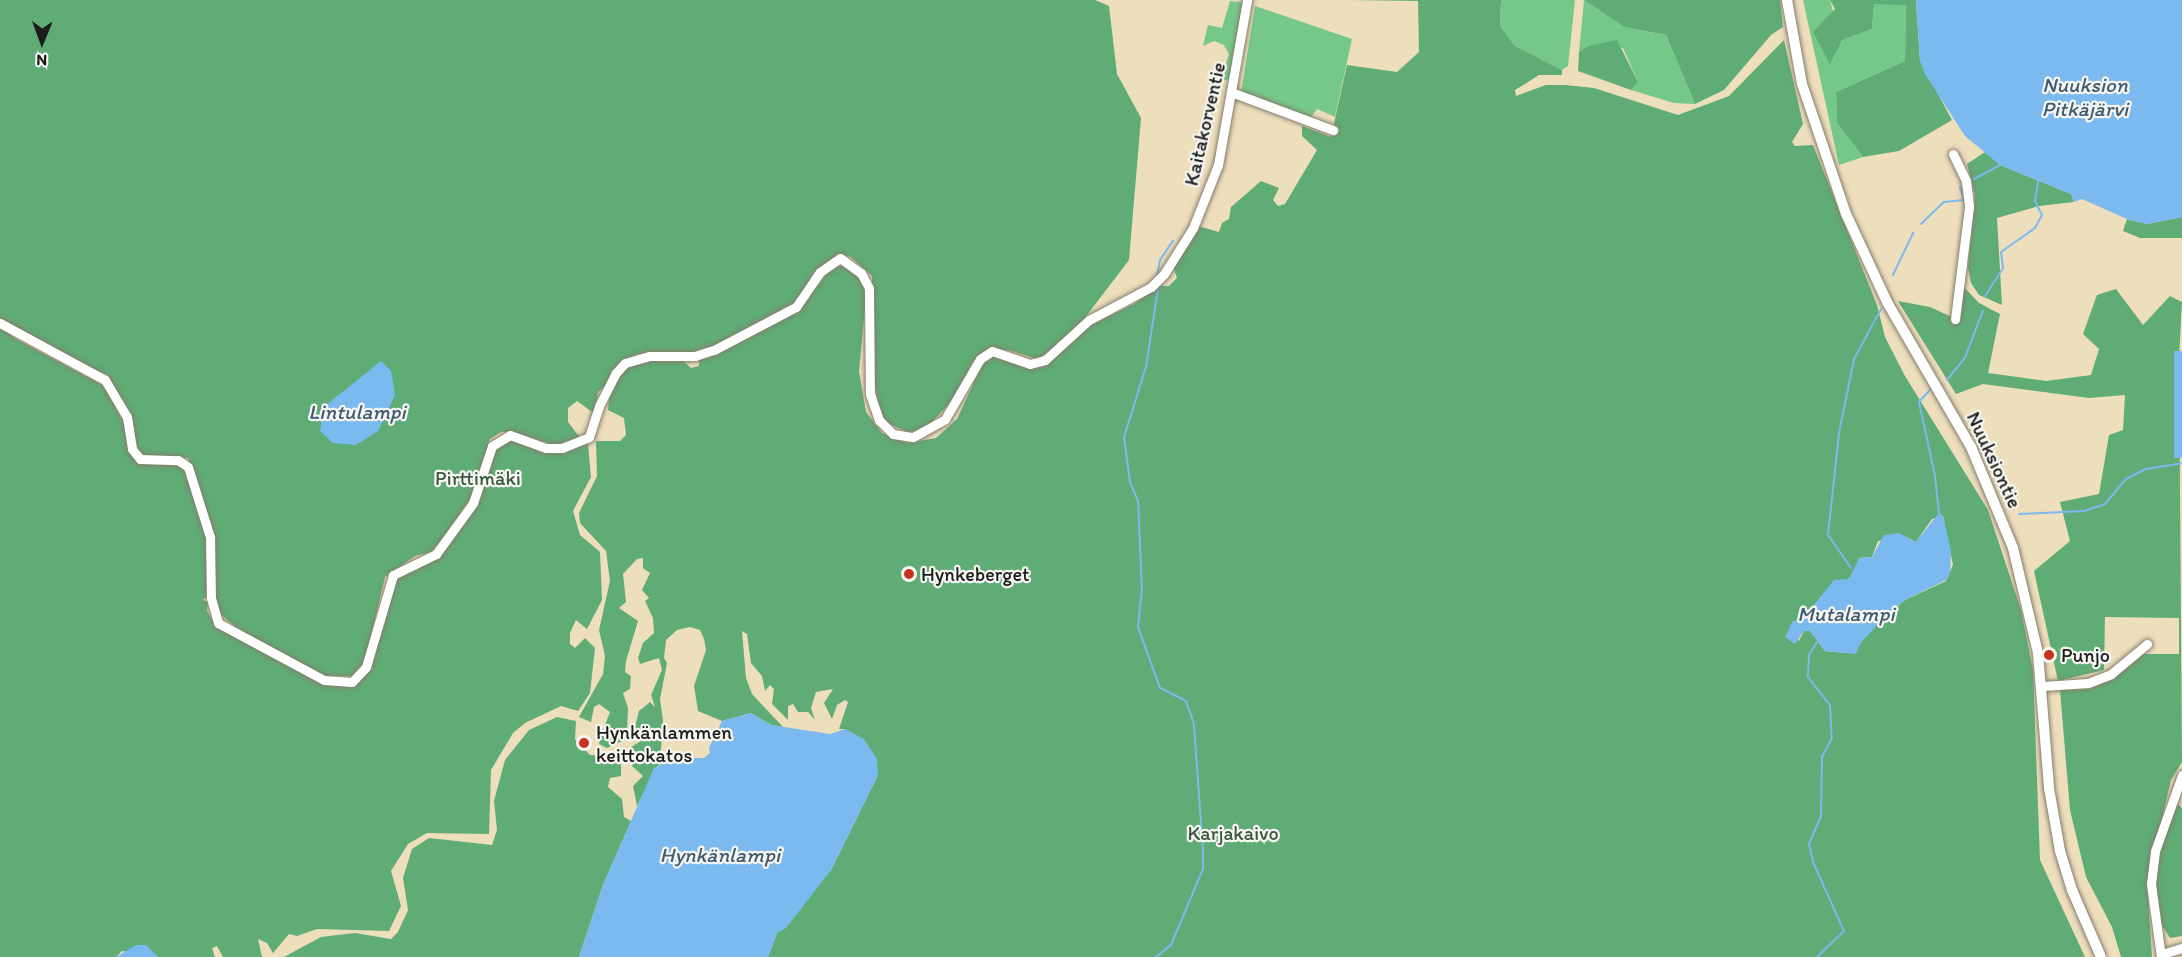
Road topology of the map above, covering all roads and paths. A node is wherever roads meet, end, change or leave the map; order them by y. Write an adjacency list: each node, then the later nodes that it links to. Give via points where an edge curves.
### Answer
1 (1247, 0): 3 (street, Kaitakorventie)
2 (1786, 0): 9 (street, Nuuksiontie, via 1802,84 1846,214 1887,302 1971,447 2002,520 2024,587)
3 (1234, 93): 4 (street); 7 (street, Kaitakorventie, via 1218,165 1204,204 1164,274 1134,299 1089,320 1045,360 1029,364 992,351 980,359 945,419 913,437 893,434 879,420 870,394 870,288 861,273 840,258 820,272 796,307 714,350 695,356 649,356 625,363 599,406 589,437 562,448 546,448 510,435 501,437 489,453 473,502 436,554 393,575 366,667 352,682 324,680 218,623 211,598 210,537 188,467 178,460 140,459 132,449 127,417 105,380)
4 (1333, 130)
5 (1953, 154): 6 (street, via 1966,181 1969,207)
6 (1955, 319)
7 (0, 323)
8 (2147, 645): 9 (street, via 2110,674 2088,683)
9 (2043, 686): 13 (street, Nuuksiontie, via 2049,788 2060,851)
10 (2182, 775): 12 (street, via 2155,851 2151,884)
11 (2182, 948): 12 (street)
12 (2162, 955)
13 (2101, 957)

